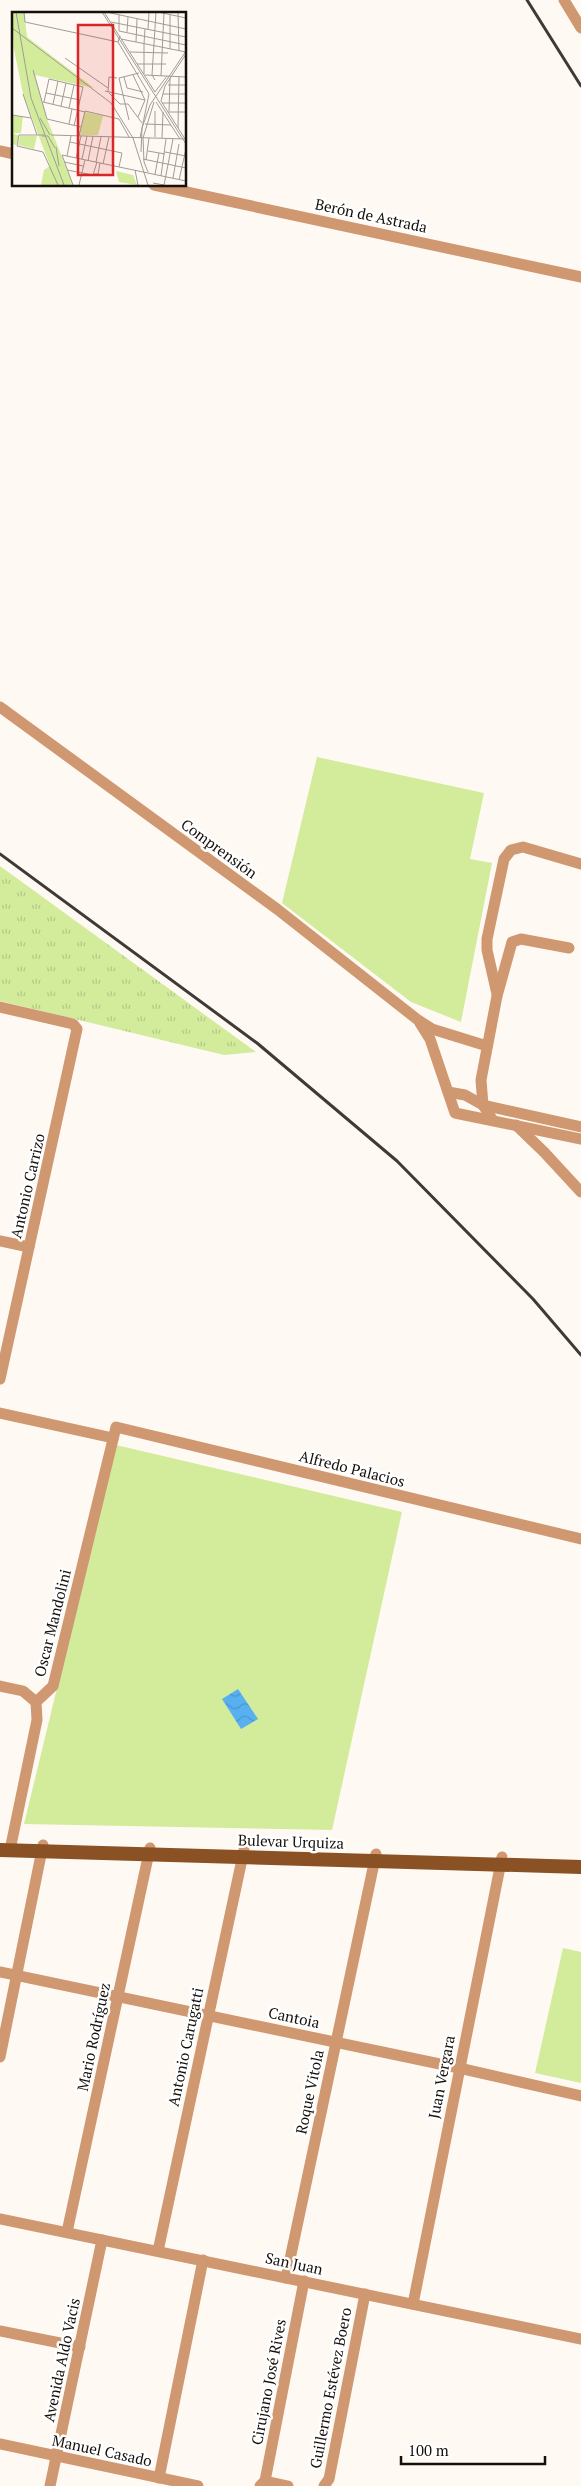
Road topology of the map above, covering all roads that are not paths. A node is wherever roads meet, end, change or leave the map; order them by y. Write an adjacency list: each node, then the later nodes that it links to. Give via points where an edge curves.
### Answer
1 (564, 0): 2 (street)
2 (581, 28)
3 (159, 186): 4 (street, Berón de Astrada)
4 (581, 277)
5 (0, 707): 10 (street, Comprensión, via 277,909)
6 (581, 864): 8 (street, via 523,847 511,850 504,859 487,950)
7 (569, 948): 8 (street, via 521,939 512,942)
8 (497, 996): 11 (street)
9 (0, 1007): 20 (street, Antonio Carrizo, via 73,1024 77,1029)
10 (418, 1020): 11 (street, Comprensión, via 432,1029); 12 (street, Comprensión, via 430,1039)
11 (487, 1046): 13 (street, via 480,1080)
12 (448, 1092): 13 (street, via 465,1094); 14 (street, Comprensión, via 455,1113)
13 (483, 1105): 14 (street); 16 (street)
14 (492, 1120): 15 (street)
15 (515, 1124): 17 (street); 18 (street)
16 (581, 1126)
17 (581, 1139)
18 (581, 1192)
19 (0, 1241): 20 (street)
20 (29, 1247): 21 (street, Antonio Carrizo)
21 (0, 1379)
22 (0, 1413): 23 (street, Alfredo Palacios)
23 (114, 1432): 24 (street, Alfredo Palacios); 26 (street, Oscar Mandolini, via 53,1686)
24 (581, 1540)
25 (0, 1686): 26 (street, via 23,1691)
26 (36, 1702): 27 (street, via 37,1720)
27 (5, 1847): 28 (main road, Bulevar Urquiza)
28 (42, 1848): 29 (main road, Bulevar Urquiza); 36 (street)
29 (149, 1851): 30 (main road, Bulevar Urquiza); 37 (street, Mario Rodríguez)
30 (243, 1854): 31 (main road, Bulevar Urquiza); 38 (street, Antonio Carugatti)
31 (375, 1858): 33 (main road, Bulevar Urquiza); 39 (street, Roque Vitola)
32 (581, 1859): 33 (main road, Bulevar Urquiza)
33 (501, 1861): 34 (main road, Bulevar Urquiza); 41 (street, Juan Vergara)
34 (581, 1868)
35 (0, 1972): 36 (street, Cantoia)
36 (17, 1976): 37 (street, Cantoia); 40 (street)
37 (118, 1996): 38 (street, Cantoia); 44 (street, Mario Rodríguez)
38 (208, 2015): 39 (street, Cantoia); 46 (street, Antonio Carugatti)
39 (336, 2042): 41 (street, Cantoia); 48 (street, Roque Vitola)
40 (0, 2057)
41 (460, 2068): 42 (street, Cantoia); 51 (street, Juan Vergara)
42 (581, 2096)
43 (0, 2220): 44 (street, San Juan)
44 (67, 2232): 45 (street, San Juan)
45 (102, 2240): 46 (street, San Juan); 54 (street, Avenida Aldo Vacis)
46 (158, 2251): 47 (street, San Juan)
47 (203, 2260): 48 (street, San Juan); 57 (street)
48 (286, 2278): 49 (street, San Juan)
49 (304, 2281): 50 (street, San Juan); 58 (street, Cirujano José Rives)
50 (365, 2294): 51 (street, San Juan); 62 (street, Guillermo Estévez Boero, via 329,2479)
51 (413, 2304): 53 (street, San Juan)
52 (0, 2330): 54 (street)
53 (581, 2338)
54 (80, 2347): 56 (street, Avenida Aldo Vacis)
55 (0, 2444): 56 (street, Manuel Casado)
56 (56, 2456): 57 (street, Manuel Casado); 59 (street, Avenida Aldo Vacis)
57 (159, 2478): 60 (street, Manuel Casado)
58 (262, 2484): 61 (street)
59 (50, 2486)
60 (198, 2486)
61 (288, 2486)
62 (324, 2486)

